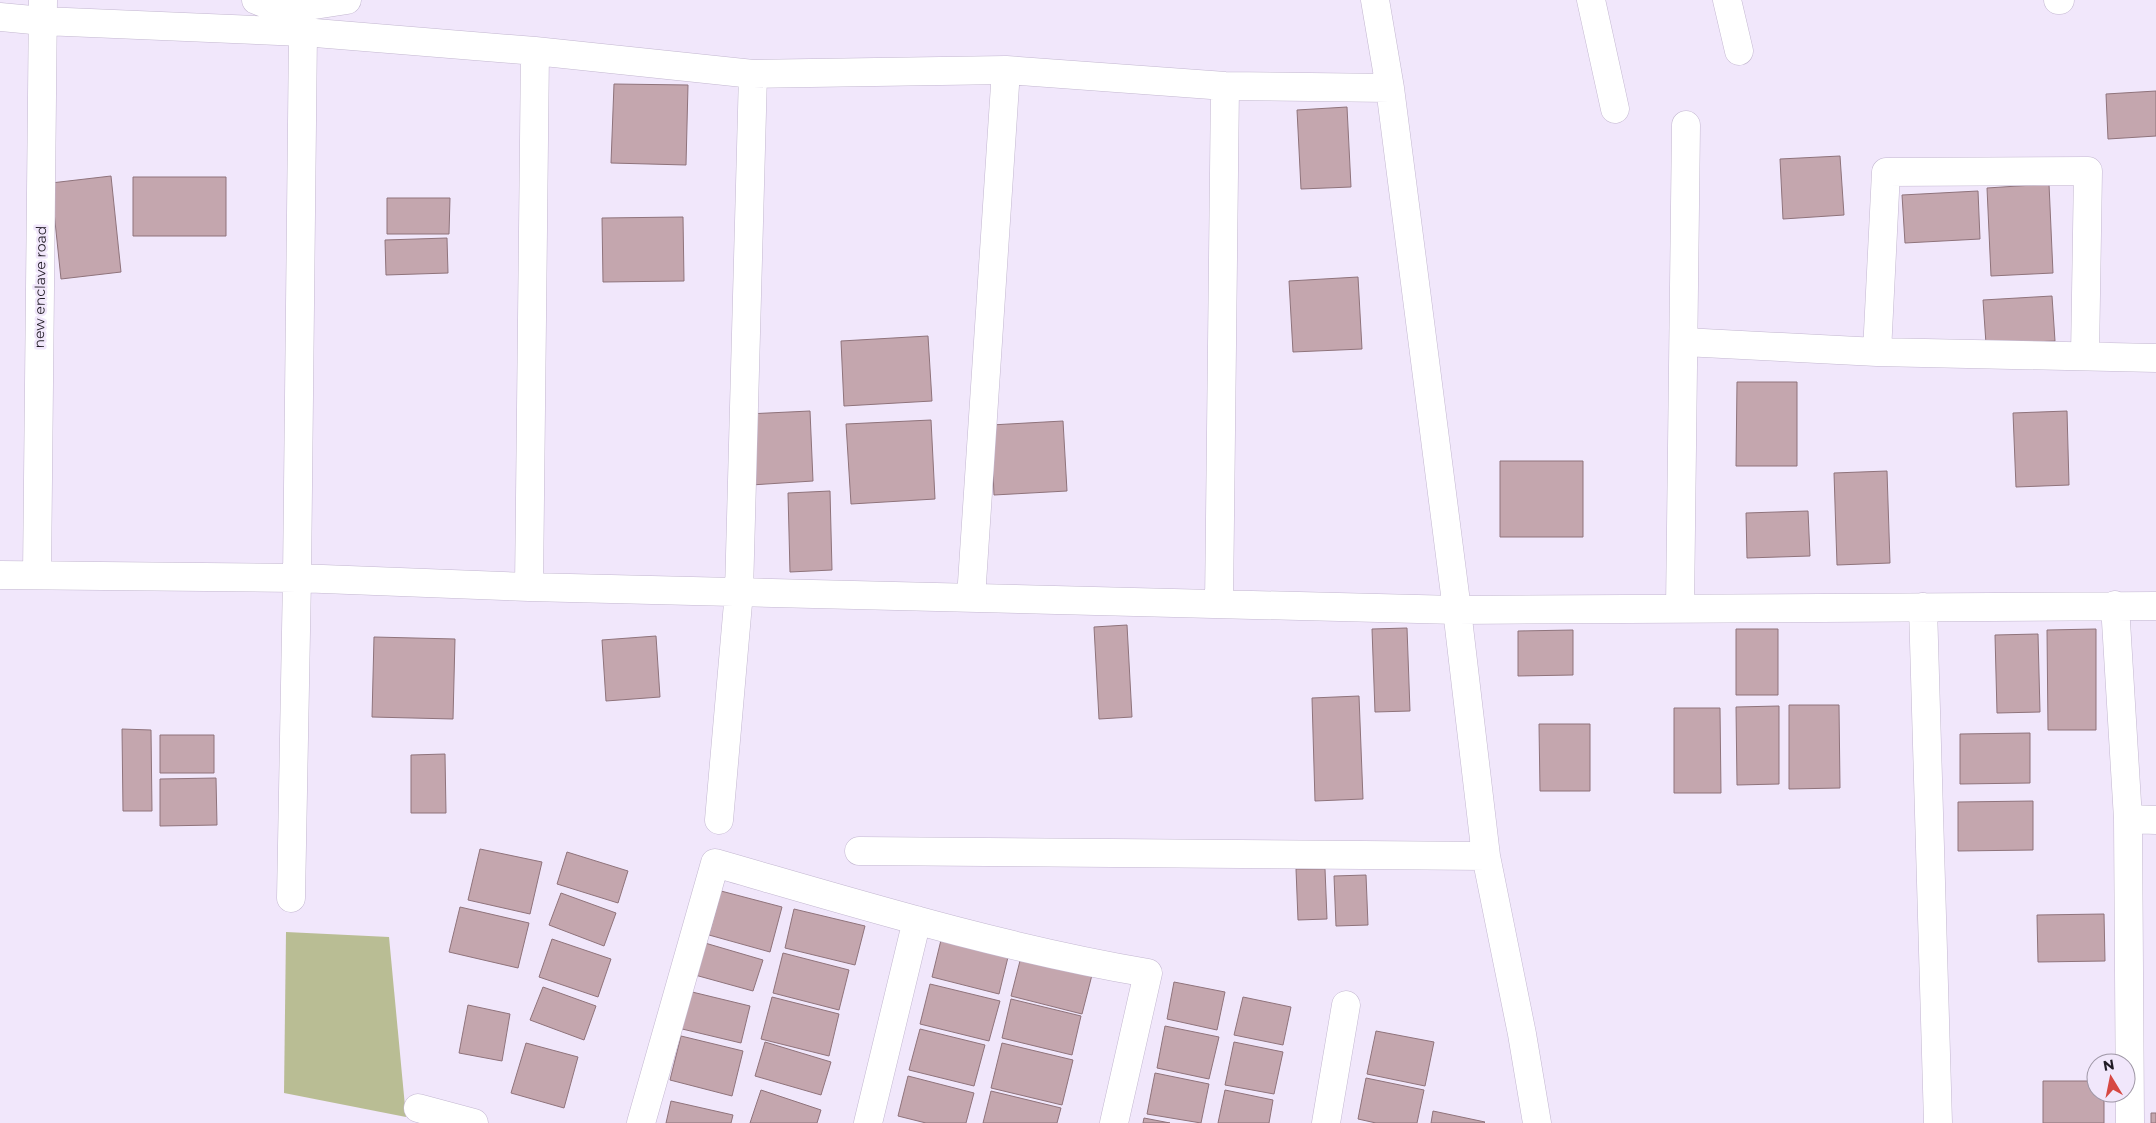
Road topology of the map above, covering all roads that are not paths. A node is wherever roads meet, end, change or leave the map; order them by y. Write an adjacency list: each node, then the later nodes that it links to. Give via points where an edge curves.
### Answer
1 (256, 0): 2 (street, via 282,10)
2 (347, 0)
3 (1375, 0): 14 (street)
4 (1590, 0): 15 (street)
5 (1727, 0): 10 (street)
6 (43, 11): 7 (street); 8 (street); 22 (street, new enclave road)
7 (0, 17)
8 (302, 32): 9 (street); 23 (street)
9 (535, 51): 12 (street); 24 (street)
10 (1739, 52)
11 (1006, 70): 12 (street); 13 (street); 26 (street)
12 (753, 74): 25 (street)
13 (1225, 86): 14 (street); 27 (street)
14 (1390, 88): 32 (street)
15 (1615, 109)
16 (1686, 125): 17 (street)
17 (1684, 342): 18 (street); 31 (street)
18 (1877, 352): 19 (street); 19 (street, via 1886,172 2088,172)
19 (2085, 356): 20 (street)
20 (2156, 358)
21 (0, 575): 22 (street)
22 (37, 575): 23 (street)
23 (297, 578): 24 (street); 38 (street)
24 (529, 588): 25 (street)
25 (739, 592): 26 (street); 34 (street)
26 (971, 598): 27 (street)
27 (1219, 604): 32 (street)
28 (2115, 605): 29 (street); 30 (street); 33 (street)
29 (2156, 606)
30 (1923, 607): 31 (street); 48 (street)
31 (1680, 608): 32 (street)
32 (1457, 610): 37 (street)
33 (2128, 819): 35 (street); 49 (street)
34 (719, 820)
35 (2156, 820)
36 (859, 851): 37 (street)
37 (1486, 856): 47 (street)
38 (291, 898)
39 (917, 920): 43 (street, via 715,863); 44 (street); 45 (street, via 1088,963 1148,973)
40 (1346, 1005): 46 (street)
41 (418, 1108): 42 (street)
42 (474, 1123)
43 (641, 1123)
44 (868, 1123)
45 (1114, 1123)
46 (1326, 1123)
47 (1537, 1123)
48 (1938, 1123)
49 (2130, 1123)

